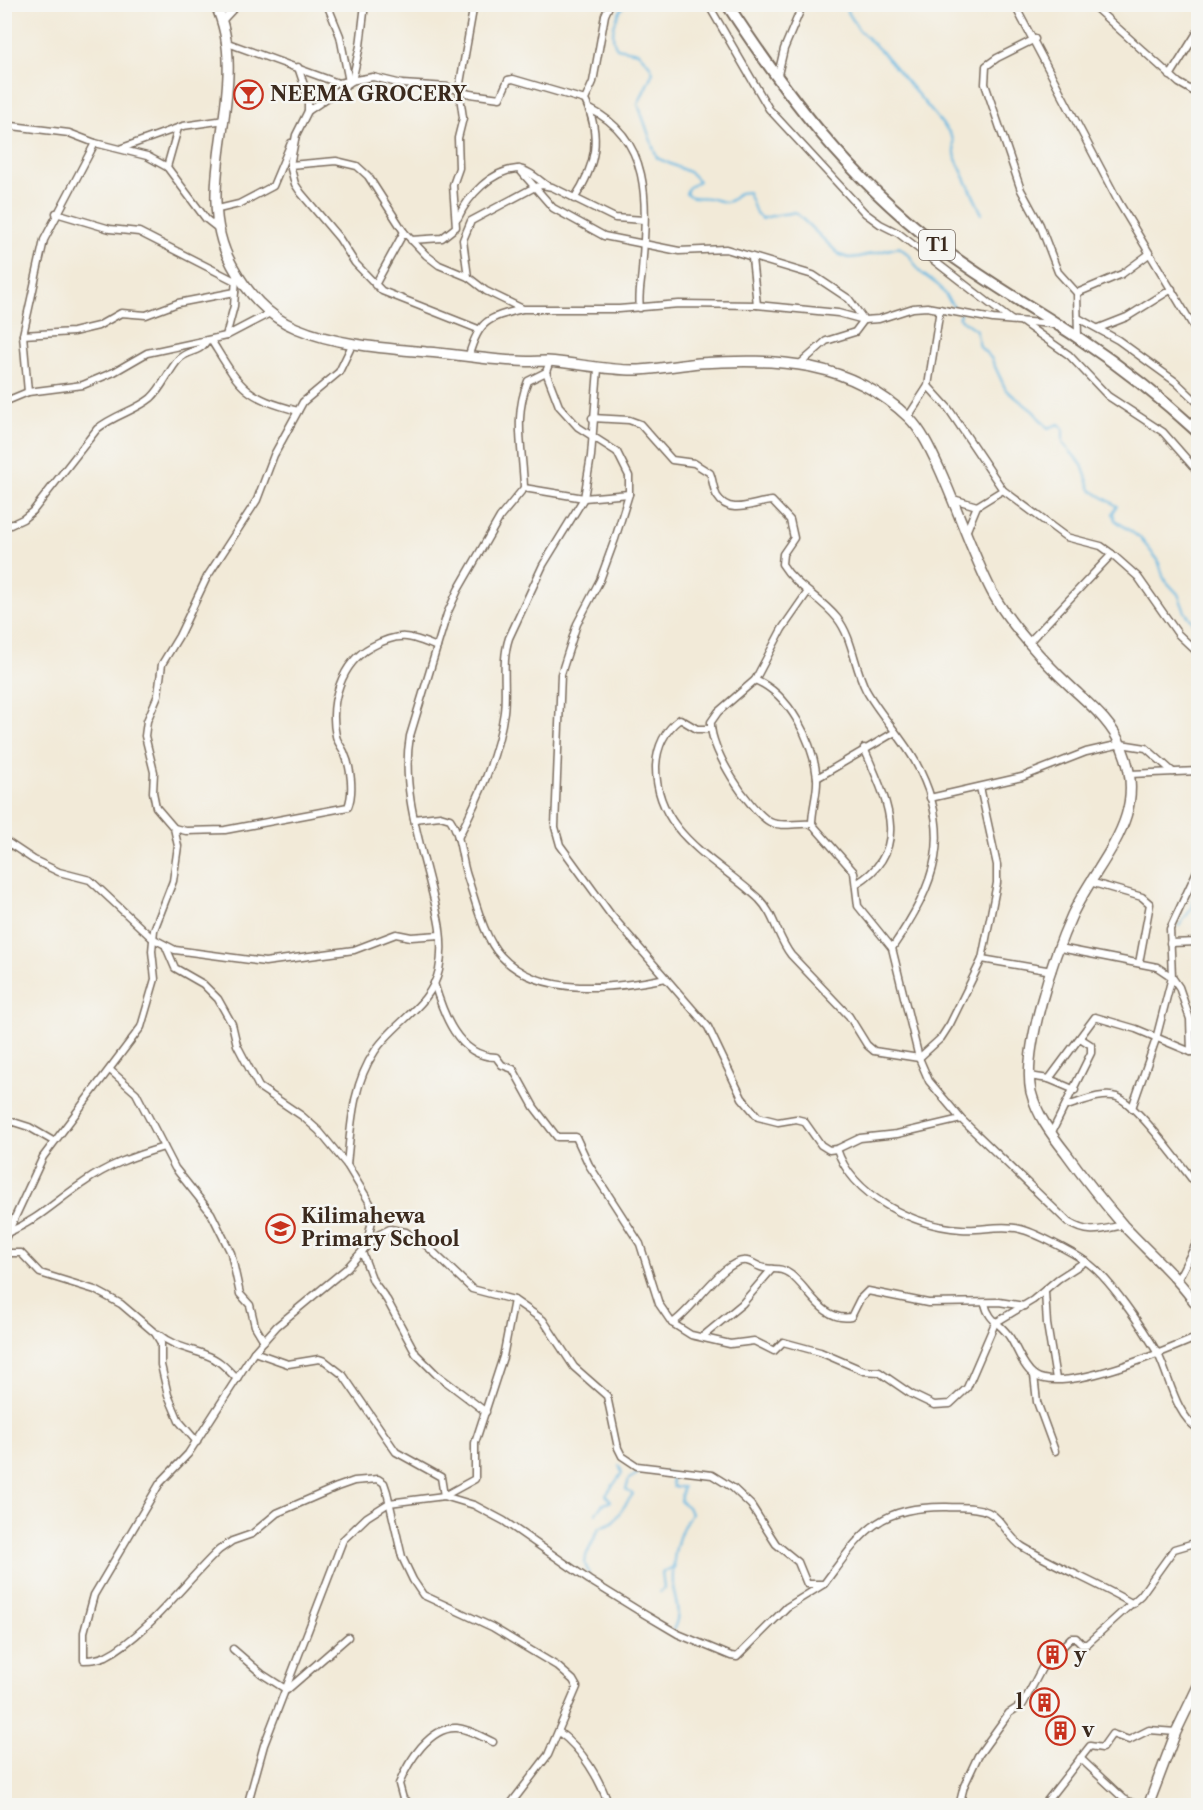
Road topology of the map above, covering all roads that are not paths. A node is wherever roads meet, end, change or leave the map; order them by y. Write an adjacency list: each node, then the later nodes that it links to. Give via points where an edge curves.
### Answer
1 (215, 4): 12 (street)
2 (238, 4): 12 (street)
3 (327, 4): 19 (street, via 340,36)
4 (365, 4): 19 (street)
5 (474, 4): 20 (street)
6 (610, 4): 22 (street, via 593,82)
7 (708, 4): 60 (street, via 756,92 815,162 865,213 898,233)
8 (727, 4): 18 (highway, T1)
9 (803, 4): 18 (street, via 784,49)
10 (1014, 4): 14 (street)
11 (1090, 4): 17 (street)
12 (222, 21): 15 (street)
13 (1198, 31): 17 (street)
14 (1035, 39): 45 (street, via 1056,86); 52 (street, via 986,66 985,84 1021,190 1058,272)
15 (225, 42): 16 (street); 25 (street)
16 (298, 68): 19 (street, via 338,83); 24 (street, via 308,97)
17 (1170, 76): 21 (street)
18 (777, 79): 62 (highway, T1, via 836,154 884,199 961,262)
19 (351, 82): 20 (street, via 373,77); 24 (street)
20 (459, 89): 22 (street, via 500,99 508,80 513,79); 39 (street, via 463,118 453,194)
21 (1198, 93)
22 (585, 100): 23 (street)
23 (590, 109): 36 (street, via 594,160); 40 (street, via 615,123 637,157 645,197)
24 (308, 111): 28 (street)
25 (225, 120): 27 (street); 37 (street, via 217,160)
26 (4, 125): 29 (street, via 53,130)
27 (178, 128): 30 (street); 32 (street)
28 (296, 135): 31 (street); 37 (street, via 273,186 239,204)
29 (95, 143): 30 (street); 38 (street)
30 (117, 149): 32 (street, via 147,156)
31 (290, 165): 42 (street, via 336,161 357,166 368,176); 49 (street, via 301,193)
32 (167, 167): 41 (street, via 206,219)
33 (519, 169): 34 (street); 35 (street); 39 (street, via 498,176 477,190)
34 (547, 185): 35 (street); 36 (street)
35 (533, 188): 44 (street, via 553,208 576,222 604,236); 48 (street, via 471,221 463,240)
36 (574, 199): 40 (street, via 615,218)
37 (218, 209): 41 (street)
38 (56, 213): 47 (street, via 110,229 140,232); 66 (street, via 44,240)
39 (458, 219): 43 (street, via 456,227 442,238)
40 (644, 220): 44 (street)
41 (220, 231): 47 (street)
42 (404, 232): 43 (street); 49 (street)
43 (411, 240): 48 (street, via 439,265)
44 (642, 243): 46 (street, via 679,251 726,249); 54 (street)
45 (1149, 254): 50 (street); 52 (street, via 1122,274)
46 (752, 258): 53 (street); 59 (street, via 813,275 849,299)
47 (236, 276): 51 (street); 57 (street)
48 (468, 277): 55 (street, via 486,291)
49 (375, 285): 64 (street, via 390,296)
50 (1172, 289): 63 (street, via 1127,317); 65 (street)
51 (235, 292): 66 (street, via 178,303 146,315 121,313 80,331); 67 (street)
52 (1077, 293): 58 (street)
53 (757, 305): 54 (street); 59 (street)
54 (640, 308): 55 (street)
55 (523, 309): 64 (street, via 494,318)
56 (940, 309): 59 (street, via 913,308); 60 (street); 76 (street)
57 (270, 313): 67 (street); 70 (street, via 292,327)
58 (1078, 318): 63 (street); 68 (street)
59 (864, 320): 73 (street, via 855,332 826,341)
60 (1012, 320): 61 (street)
61 (1020, 321): 62 (street); 85 (street, via 1069,355 1108,396 1163,432)
62 (1054, 324): 68 (highway, T1)
63 (1098, 328): 79 (street, via 1176,382)
64 (478, 329): 71 (street)
65 (1198, 334)
66 (23, 335): 77 (street)
67 (226, 336): 69 (street)
68 (1078, 338): 83 (highway, T1, via 1152,390)
69 (208, 341): 77 (street, via 147,352 83,385); 80 (street, via 246,391 268,403); 92 (street, via 179,359 152,397 98,429 33,511)
70 (353, 343): 71 (street); 80 (street, via 339,372 309,396)
71 (469, 355): 72 (street)
72 (550, 361): 74 (street); 75 (street)
73 (800, 364): 74 (street, via 766,360 639,370); 81 (street, via 858,383)
74 (597, 369): 82 (street)
75 (546, 372): 84 (street, via 559,405); 86 (street, via 528,381 520,403 518,431)
76 (928, 386): 81 (street); 87 (street, via 948,408)
77 (28, 392): 78 (street)
78 (4, 402)
79 (1198, 403)
80 (298, 411): 112 (street, via 274,455 257,500 207,577 162,664 158,695 145,736 154,772 156,807)
81 (908, 417): 90 (street, via 916,425)
82 (592, 418): 84 (street); 95 (street, via 640,424 672,460 694,463 710,473 715,491 725,504 741,508 766,501 777,503 794,533 782,564)
83 (1198, 432)
84 (592, 438): 88 (street, via 617,452 629,476); 89 (street)
85 (1198, 472)
86 (524, 488): 89 (street); 97 (street, via 504,511 458,590)
87 (1003, 490): 91 (street); 94 (street, via 1066,537 1101,546)
88 (629, 494): 89 (street); 129 (street, via 600,580 577,624 564,663 555,827 560,845 611,915)
89 (584, 498): 113 (street, via 543,565 505,649 502,728 482,787)
90 (953, 499): 91 (street); 93 (street)
91 (977, 506): 93 (street)
92 (4, 528)
93 (967, 530): 96 (street, via 993,593)
94 (1112, 554): 96 (street); 98 (street, via 1138,577 1178,634)
95 (807, 593): 99 (street); 101 (street, via 839,620 866,690)
96 (1030, 641): 102 (street, via 1107,721)
97 (437, 647): 110 (street, via 407,754); 112 (street, via 417,638 393,637 368,649 346,672 339,686 335,720 336,738 348,761 348,807 225,830)
98 (1198, 653)
99 (755, 680): 100 (street, via 718,712); 107 (street, via 774,690 795,719 805,736)
100 (711, 729): 111 (street, via 727,767 754,807 771,823); 135 (street, via 697,729 680,719 658,745 658,790 669,818 690,843 767,908 782,944 849,1016 867,1045 884,1054)
101 (895, 732): 103 (street); 109 (street, via 915,762)
102 (1121, 744): 105 (street, via 1146,748); 106 (street); 108 (street)
103 (864, 748): 107 (street); 117 (street, via 883,793 890,837 886,855 875,873)
104 (1198, 771): 105 (street)
105 (1173, 772): 106 (street)
106 (1130, 774): 116 (street, via 1130,806 1125,820 1114,849)
107 (817, 778): 111 (street)
108 (980, 787): 109 (street); 125 (street, via 998,865)
109 (930, 798): 123 (street, via 939,843 933,874)
110 (414, 819): 113 (street, via 446,816); 118 (street)
111 (812, 824): 117 (street, via 854,872)
112 (174, 828): 119 (street, via 178,862)
113 (458, 838): 129 (street, via 483,920 499,955 510,964 539,979 588,988 614,988)
114 (4, 840): 119 (street, via 59,872 90,880)
115 (1198, 869): 121 (street, via 1174,918)
116 (1090, 882): 124 (street); 126 (street, via 1142,897 1150,904)
117 (856, 884): 123 (street, via 858,906)
118 (440, 935): 122 (street, via 396,934 354,950 265,962); 130 (street, via 441,955)
119 (152, 938): 122 (street); 136 (street, via 155,979 145,1015 135,1038)
120 (1198, 942): 121 (street)
121 (1170, 943): 128 (street)
122 (166, 947): 148 (street, via 176,968 204,984 218,999 259,1087 319,1131)
123 (892, 948): 135 (street)
124 (1060, 948): 126 (street); 127 (street)
125 (982, 959): 127 (street); 135 (street, via 950,1024)
126 (1139, 963): 128 (street, via 1157,967)
127 (1052, 971): 137 (street, via 1031,1050)
128 (1172, 977): 132 (street); 133 (street, via 1188,1011)
129 (666, 978): 147 (street, via 714,1036 749,1110 767,1121 804,1121 821,1144 829,1150)
130 (434, 983): 148 (street, via 416,1010 384,1038 364,1071 352,1110); 165 (street, via 444,1015 457,1035 478,1054 496,1057 500,1064 513,1069 534,1107 557,1137 576,1137 589,1165 640,1244 659,1304)
131 (1080, 1038): 132 (street, via 1090,1021 1099,1017); 138 (street); 139 (street, via 1091,1045 1091,1053)
132 (1156, 1039): 133 (street); 141 (street)
133 (1191, 1052): 134 (street)
134 (1198, 1052)
135 (919, 1058): 143 (street, via 929,1081)
136 (110, 1070): 145 (street); 146 (street, via 136,1093)
137 (1029, 1076): 138 (street); 144 (street, via 1035,1107)
138 (1049, 1079): 139 (street)
139 (1075, 1090): 140 (street)
140 (1067, 1106): 141 (street, via 1107,1096 1118,1097); 144 (street)
141 (1132, 1108): 149 (street)
142 (4, 1119): 145 (street)
143 (961, 1119): 147 (street, via 860,1138); 150 (street, via 1068,1222 1081,1230 1095,1231)
144 (1051, 1134): 150 (street)
145 (54, 1141): 151 (street)
146 (164, 1147): 151 (street, via 118,1161 80,1184 43,1215); 170 (street, via 223,1235 237,1272 240,1294 250,1305)
147 (837, 1149): 157 (street, via 853,1178 913,1218 962,1230 1021,1229)
148 (347, 1165): 154 (street, via 370,1203)
149 (1198, 1187)
150 (1124, 1225): 159 (street)
151 (9, 1232): 153 (street)
152 (1198, 1240): 159 (street)
153 (4, 1241)
154 (370, 1242): 155 (street); 161 (street, via 390,1229 406,1232 438,1256 466,1286)
155 (362, 1252): 170 (street); 176 (street, via 373,1281 416,1354)
156 (4, 1253): 167 (street, via 21,1253 40,1273 109,1296)
157 (1086, 1261): 160 (street); 172 (street, via 1123,1302)
158 (772, 1269): 162 (street, via 788,1272 814,1301 843,1318 850,1317 868,1291 928,1303); 165 (street, via 747,1261 731,1264 688,1312); 168 (street, via 742,1304)
159 (1178, 1279): 164 (street)
160 (1045, 1292): 163 (street); 175 (street)
161 (514, 1300): 176 (street); 183 (street, via 543,1320 574,1367 607,1396 618,1448 628,1462 720,1480 751,1505 776,1544 798,1562 807,1584)
162 (985, 1303): 163 (street); 166 (street)
163 (1024, 1306): 166 (street)
164 (1198, 1307)
165 (672, 1323): 168 (street, via 682,1331)
166 (995, 1323): 168 (street, via 967,1388 955,1402 942,1406 925,1402 879,1372 864,1371 802,1346 783,1342 770,1352 754,1341 730,1344); 173 (street, via 1006,1332)
167 (156, 1333): 174 (street, via 175,1346 207,1355); 178 (street, via 161,1343 168,1395 179,1421)
168 (702, 1337)
169 (1198, 1337): 172 (street)
170 (264, 1341): 171 (street)
171 (254, 1352): 174 (street); 180 (street, via 288,1364 319,1359 335,1368 396,1452 441,1477)
172 (1157, 1353): 175 (street, via 1124,1367); 177 (street, via 1185,1417)
173 (1034, 1375): 175 (street); 179 (street, via 1037,1402)
174 (237, 1379): 178 (street)
175 (1056, 1379)
176 (486, 1412): 180 (street, via 473,1455 474,1479)
177 (1198, 1429)
178 (197, 1442): 181 (street, via 145,1505 94,1595 84,1632 84,1660 108,1655 140,1631 219,1550 252,1534 277,1513 337,1487 367,1479 384,1483)
179 (1055, 1451)
180 (444, 1496): 181 (street); 183 (street, via 474,1505 504,1521 644,1614 678,1634 731,1656 737,1657 787,1607)
181 (389, 1503): 188 (street, via 343,1540); 189 (street, via 402,1557 423,1594 492,1627 573,1680 577,1687)
182 (1198, 1542): 184 (street, via 1174,1549)
183 (824, 1584): 184 (street, via 878,1521 912,1509 967,1508 988,1512 1023,1547)
184 (1133, 1604): 197 (street, via 1087,1644 1071,1638 1042,1668 1023,1704 1008,1713 978,1756)
185 (348, 1637): 188 (street)
186 (233, 1649): 188 (street)
187 (1198, 1686): 190 (street)
188 (287, 1690): 193 (street, via 264,1745)
189 (559, 1732): 195 (street, via 548,1755); 196 (street, via 591,1769)
190 (1176, 1732): 192 (street, via 1149,1730 1129,1740 1112,1734 1102,1748 1091,1746); 200 (street)
191 (493, 1742): 194 (street, via 458,1728 441,1730 414,1758 399,1784 403,1799)
192 (1080, 1758): 198 (street); 199 (street, via 1124,1799)
193 (247, 1806)
194 (413, 1806)
195 (509, 1806)
196 (609, 1806)
197 (959, 1806)
198 (1043, 1806)
199 (1139, 1806)
200 (1148, 1806)

